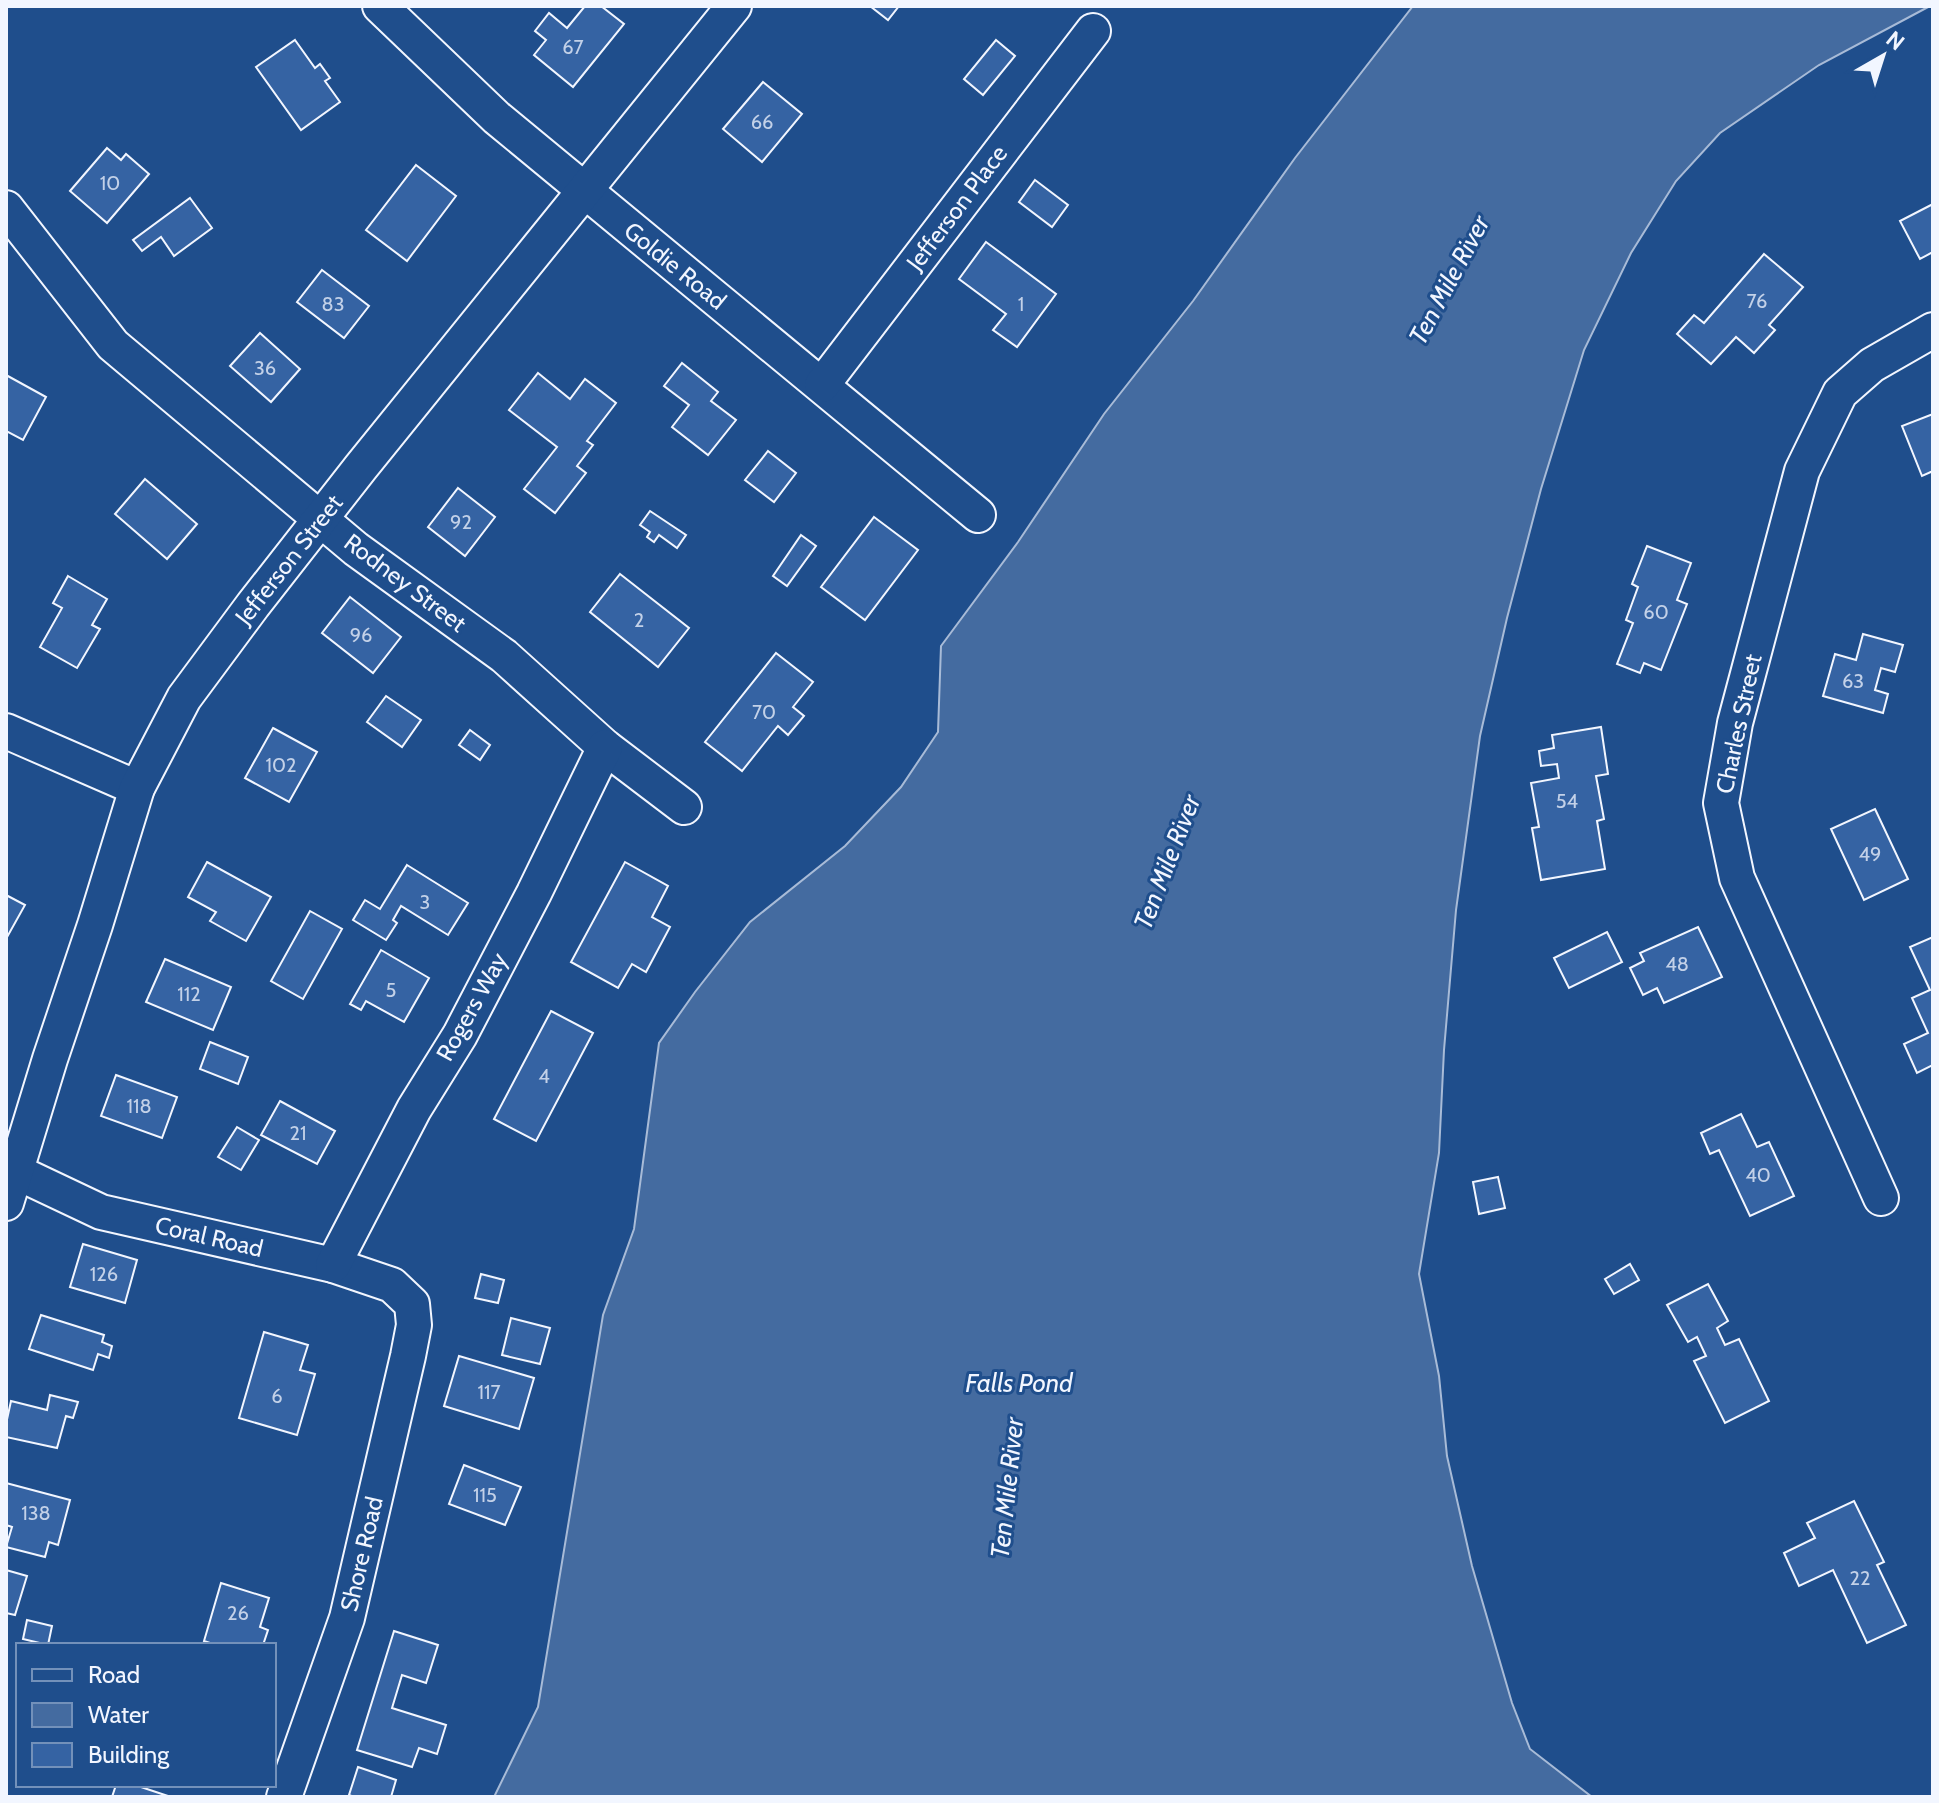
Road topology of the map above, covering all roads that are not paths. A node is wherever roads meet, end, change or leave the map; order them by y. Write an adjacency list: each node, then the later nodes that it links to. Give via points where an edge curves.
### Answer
1 (380, 6): 4 (street, Goldie Road, via 497,118)
2 (734, 6): 4 (street, Jefferson Street)
3 (1093, 31): 7 (street, Jefferson Place)
4 (584, 191): 7 (street, Goldie Road); 9 (street, Jefferson Street)
5 (6, 208): 9 (street, Rodney Street, via 113,345)
6 (1933, 330): 15 (street, Charles Street, via 1872,365 1840,393 1802,471 1735,723 1721,803 1737,878)
7 (822, 385): 8 (street, Goldie Road)
8 (978, 515)
9 (321, 520): 11 (street, Rodney Street, via 504,656); 12 (street, Jefferson Street, via 184,698)
10 (6, 731): 12 (street)
11 (605, 747): 13 (street, Rodney Street); 16 (street, Rogers Way, via 460,1035 414,1109)
12 (137, 788): 14 (street, Jefferson Street)
13 (684, 807)
14 (9, 1180): 16 (street, Coral Road, via 101,1212)
15 (1881, 1198)
16 (333, 1265): 17 (street, Coral Road, via 392,1285)
17 (412, 1304): 18 (street, Shore Road, via 408,1356 347,1618)
18 (284, 1797)

